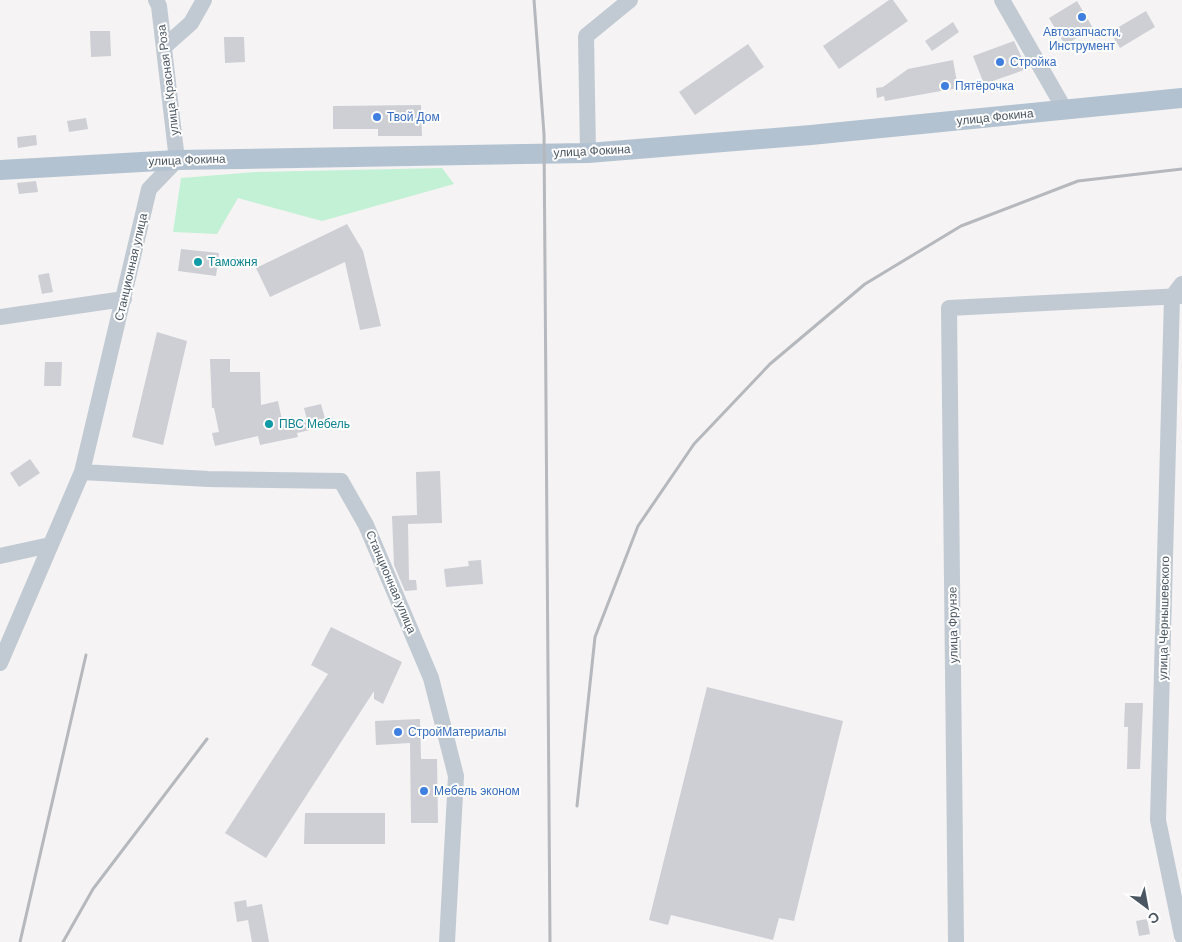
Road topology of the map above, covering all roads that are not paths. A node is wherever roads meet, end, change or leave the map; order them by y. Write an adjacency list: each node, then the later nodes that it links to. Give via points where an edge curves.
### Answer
1 (156, 0): 5 (street, улица Красная Роза)
2 (204, 0): 5 (street, via 191,23)
3 (630, 0): 8 (street, via 586,36)
4 (1002, 0): 7 (street)
5 (164, 47): 9 (street, улица Красная Роза)
6 (1182, 98): 7 (main road, улица Фокина)
7 (1065, 110): 8 (main road, улица Фокина)
8 (588, 153): 9 (main road, улица Фокина)
9 (177, 160): 10 (main road, улица Фокина); 12 (street, Станционная улица, via 149,189)
10 (0, 170)
11 (1179, 293): 18 (street, улица Чернышевского, via 1158,820); 20 (street, улица Фрунзе, via 949,308)
12 (124, 299): 13 (street); 14 (street, Станционная улица)
13 (0, 317)
14 (82, 472): 15 (street, Станционная улица); 19 (street, Станционная улица, via 341,482 366,525 431,678 456,776)
15 (50, 545): 16 (street); 17 (street, Станционная улица)
16 (0, 556)
17 (0, 663)
18 (1182, 936)
19 (448, 942)
20 (956, 942)

